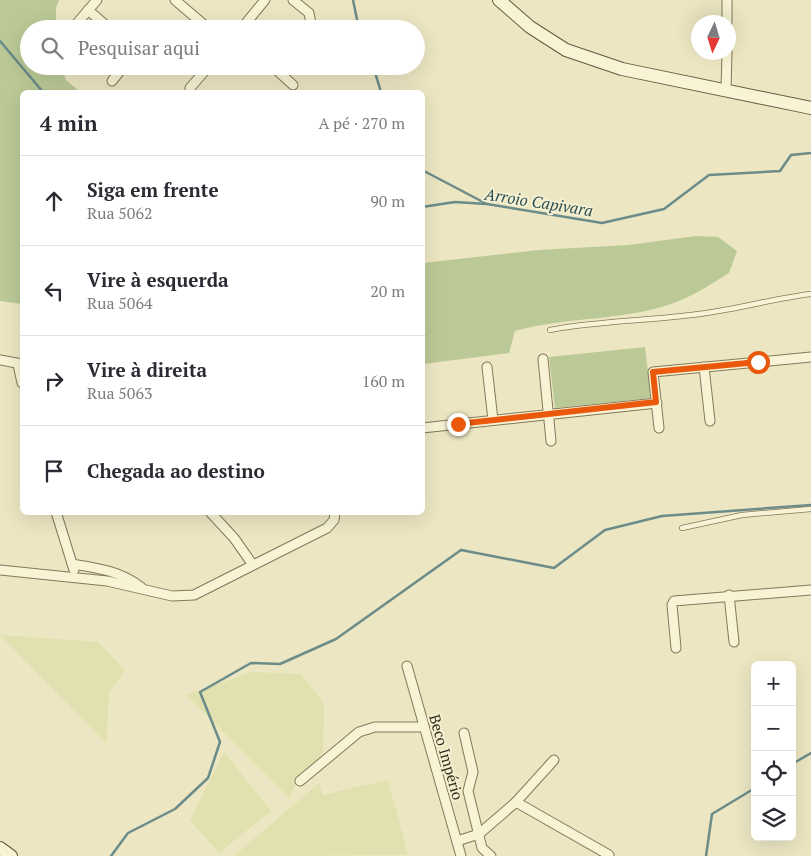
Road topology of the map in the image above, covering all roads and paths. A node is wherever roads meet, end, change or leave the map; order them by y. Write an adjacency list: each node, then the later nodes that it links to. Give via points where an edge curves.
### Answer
1 (96, 0): 7 (street)
2 (175, 0): 11 (street)
3 (265, 0): 12 (street)
4 (293, 0): 13 (street, via 309,14)
5 (499, 0): 21 (street, via 530,27 566,50 622,69)
6 (727, 0): 8 (street)
7 (88, 10): 9 (street); 10 (street)
8 (727, 15)
9 (80, 20)
10 (100, 20)
11 (198, 20)
12 (248, 20)
13 (310, 20)
14 (726, 60): 21 (street)
15 (116, 75): 18 (street)
16 (201, 75): 20 (street)
17 (282, 75): 19 (street)
18 (112, 80)
19 (293, 85)
20 (190, 88)
21 (726, 90): 22 (street)
22 (811, 108)
23 (811, 294): 24 (lane, via 774,298 693,315 578,324)
24 (550, 330)
25 (811, 356): 30 (street)
26 (543, 359): 32 (street)
27 (0, 360): 28 (street)
28 (20, 364)
29 (488, 367): 33 (street)
30 (704, 367): 31 (street, via 653,372); 34 (street)
31 (656, 402): 32 (street); 36 (street)
32 (548, 414): 33 (street); 37 (street)
33 (493, 420): 35 (street)
34 (710, 421)
35 (425, 428)
36 (659, 428)
37 (551, 441)
38 (811, 509): 42 (lane, via 742,515)
39 (57, 515): 43 (street)
40 (213, 515): 44 (street)
41 (335, 515): 44 (street, via 327,528)
42 (682, 528)
43 (72, 564): 46 (street); 47 (street, via 115,572)
44 (253, 565): 47 (street, via 194,595 172,596)
45 (0, 570): 46 (street)
46 (76, 577): 47 (street)
47 (143, 589)
48 (811, 590): 49 (street)
49 (729, 595): 50 (street); 51 (street, via 674,601)
50 (734, 642)
51 (676, 648)
52 (407, 666): 53 (street, Beco Império)
53 (424, 726): 56 (street, via 375,727 359,732); 59 (street, Beco Império)
54 (464, 733): 58 (street, via 473,772 468,791)
55 (554, 760): 57 (street)
56 (300, 781)
57 (516, 802): 58 (street); 61 (street)
58 (479, 834): 59 (street); 64 (street, via 482,848)
59 (457, 841): 63 (street, Beco Império)
60 (0, 848): 62 (street)
61 (610, 855)
62 (11, 856)
63 (461, 856)
64 (491, 856)

